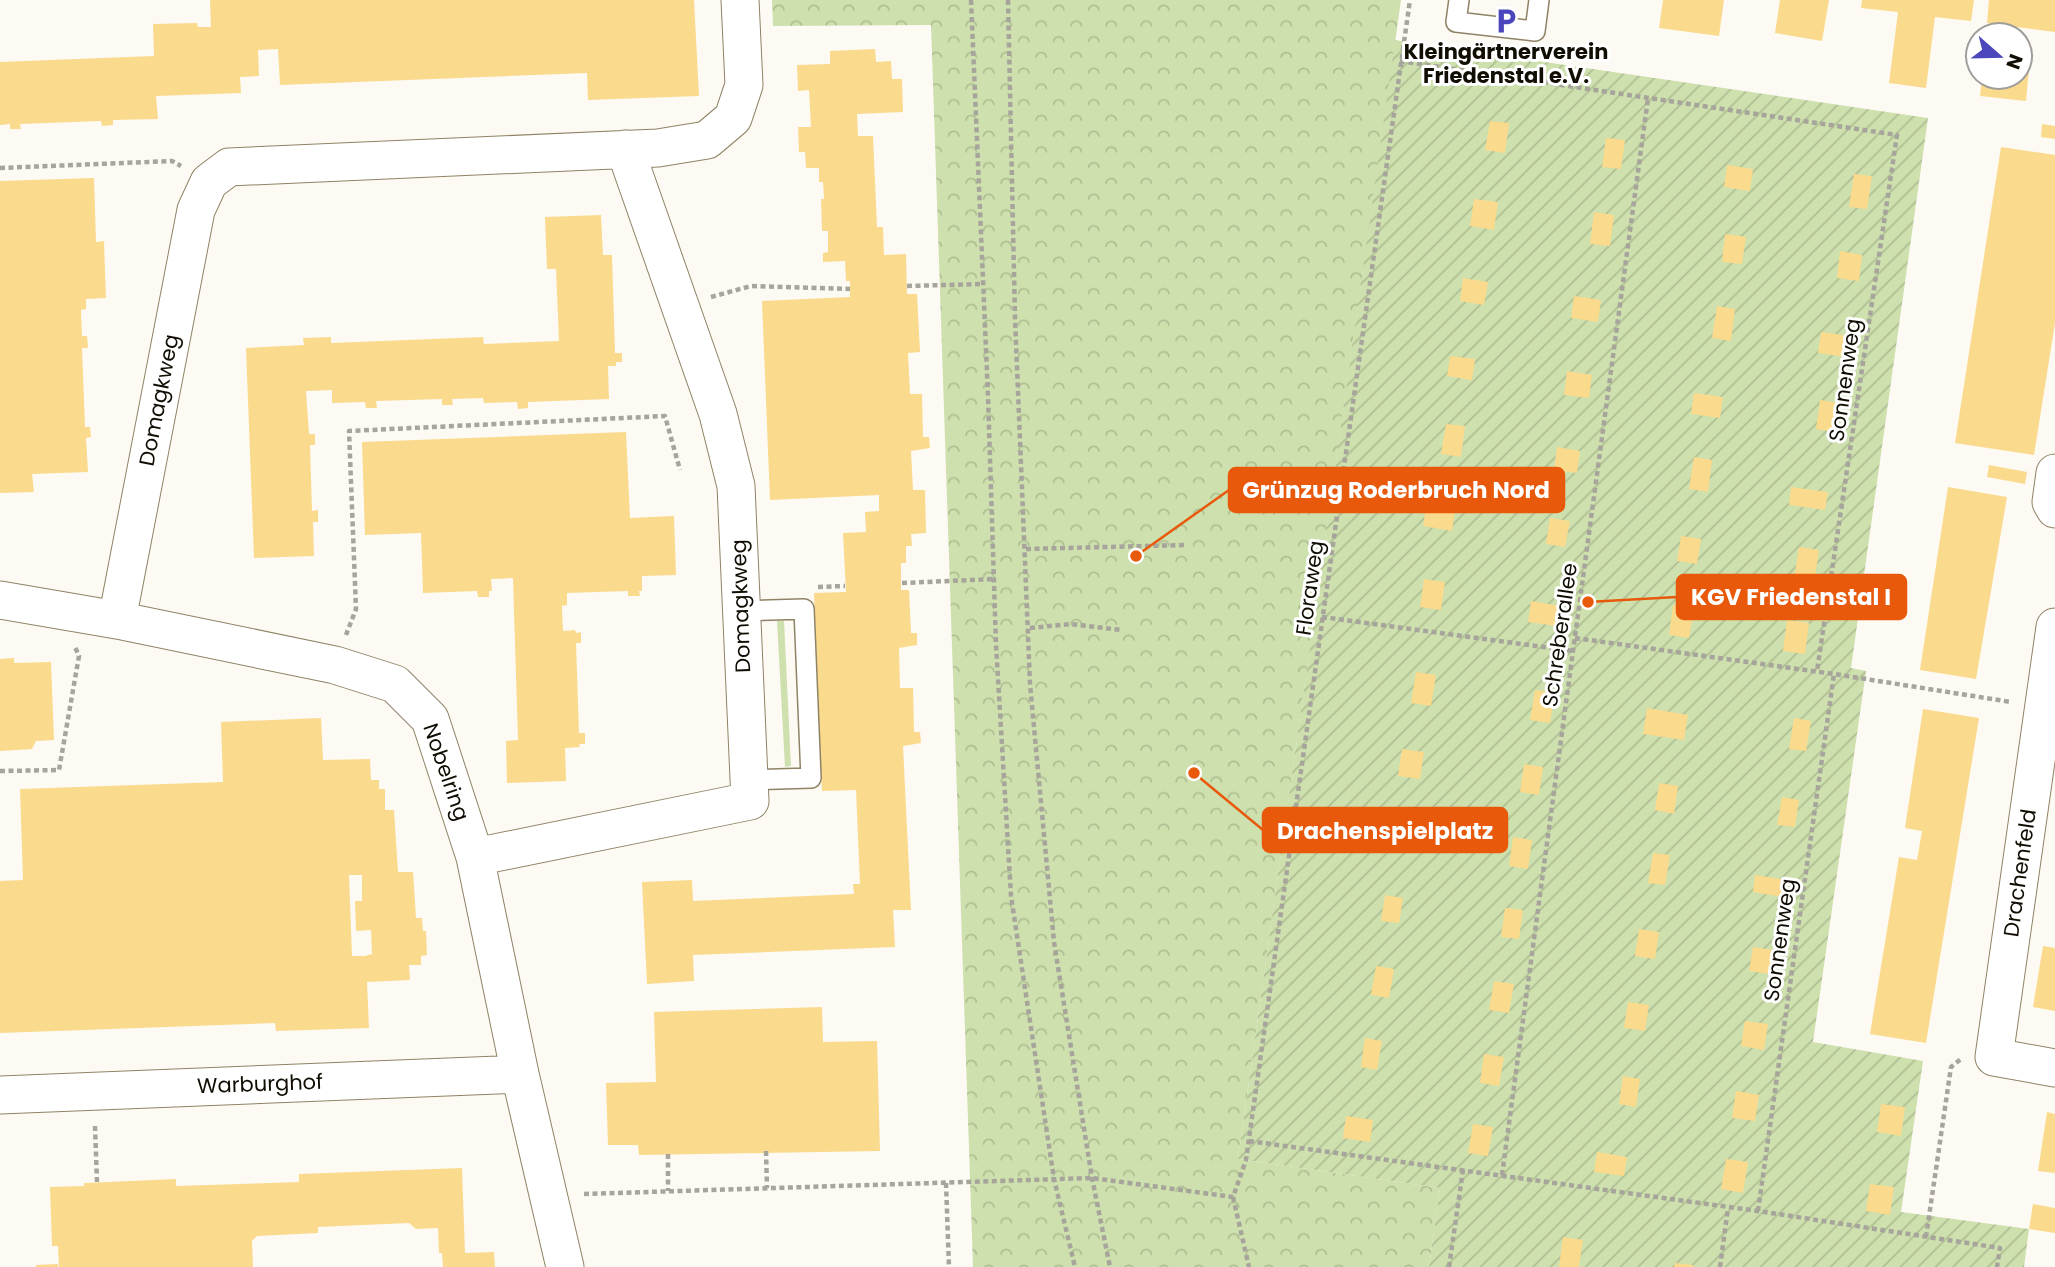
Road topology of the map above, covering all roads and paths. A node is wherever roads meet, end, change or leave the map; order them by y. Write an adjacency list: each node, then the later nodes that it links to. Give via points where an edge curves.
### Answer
1 (740, 0): 9 (street, via 744,85 733,118 707,140)
2 (971, 0): 12 (path)
3 (1008, 0): 20 (path)
4 (1410, 0): 7 (path, Floraweg)
5 (1459, 0): 6 (lane, via 1456,22 1535,31)
6 (1539, 0)
7 (1400, 61): 8 (path); 26 (path, Floraweg)
8 (1648, 98): 31 (path, Schreberallee); 34 (path, Sonnenweg, via 1897,135)
9 (625, 149): 11 (street, via 229,167); 15 (street, Domagkweg)
10 (0, 168): 11 (path, via 172,161)
11 (209, 182): 27 (street, Domagkweg, via 196,210)
12 (983, 284): 13 (path); 21 (path)
13 (907, 286)
14 (850, 289): 15 (path, via 751,286)
15 (680, 306): 24 (street, Domagkweg, via 718,414 736,486)
16 (680, 470): 33 (path, via 665,416 349,431 356,609)
17 (2055, 473): 18 (street, via 2051,502)
18 (2055, 509)
19 (1186, 545): 20 (path)
20 (1026, 549): 29 (path)
21 (994, 579): 22 (path); 51 (path, via 1011,896)
22 (902, 583)
23 (0, 600): 25 (street, Nobelring)
24 (741, 611): 38 (street, Domagkweg); 38 (lane, via 804,609 811,778)
25 (78, 615): 27 (street, Nobelring); 37 (path, via 72,641 79,656 59,770)
26 (1322, 617): 32 (path); 45 (path, Floraweg)
27 (117, 620): 33 (street, Nobelring)
28 (2055, 626): 36 (street, Drachenfeld)
29 (1030, 628): 30 (path, via 1070,624); 50 (path, via 1030,684 1054,942)
30 (1121, 630)
31 (1575, 638): 32 (path, Schreberallee); 34 (path)
32 (1573, 651): 49 (path, Schreberallee)
33 (335, 665): 39 (street, Nobelring, via 395,684 430,719)
34 (1817, 671): 35 (path)
35 (1834, 674): 36 (path); 59 (path, Sonnenweg)
36 (2044, 707): 41 (street, Drachenfeld, via 1994,1057)
37 (0, 771)
38 (749, 780): 39 (street, via 750,801)
39 (475, 858): 42 (street, Nobelring)
40 (1951, 1067): 60 (path)
41 (2055, 1068)
42 (520, 1074): 43 (street, Warburghof); 56 (street, Nobelring)
43 (94, 1091): 44 (street, Warburghof); 52 (path)
44 (0, 1095)
45 (1249, 1141): 48 (path); 57 (path, Floraweg)
46 (766, 1152): 54 (path)
47 (667, 1154): 55 (path)
48 (1464, 1170): 49 (path); 66 (path)
49 (1502, 1175): 58 (path)
50 (1091, 1178): 51 (path); 57 (path); 64 (path)
51 (1054, 1179): 53 (path); 63 (path)
52 (97, 1182)
53 (947, 1183): 54 (path); 62 (path)
54 (767, 1188): 55 (path)
55 (668, 1191): 56 (path)
56 (548, 1195): 61 (street, Nobelring)
57 (1233, 1197): 65 (path)
58 (1728, 1208): 59 (path); 67 (path)
59 (1758, 1211): 60 (path)
60 (1926, 1237): 68 (path, via 2000,1248)
61 (565, 1267)
62 (949, 1267)
63 (1075, 1267)
64 (1110, 1267)
65 (1249, 1267)
66 (1449, 1267)
67 (1720, 1267)
68 (1997, 1267)

